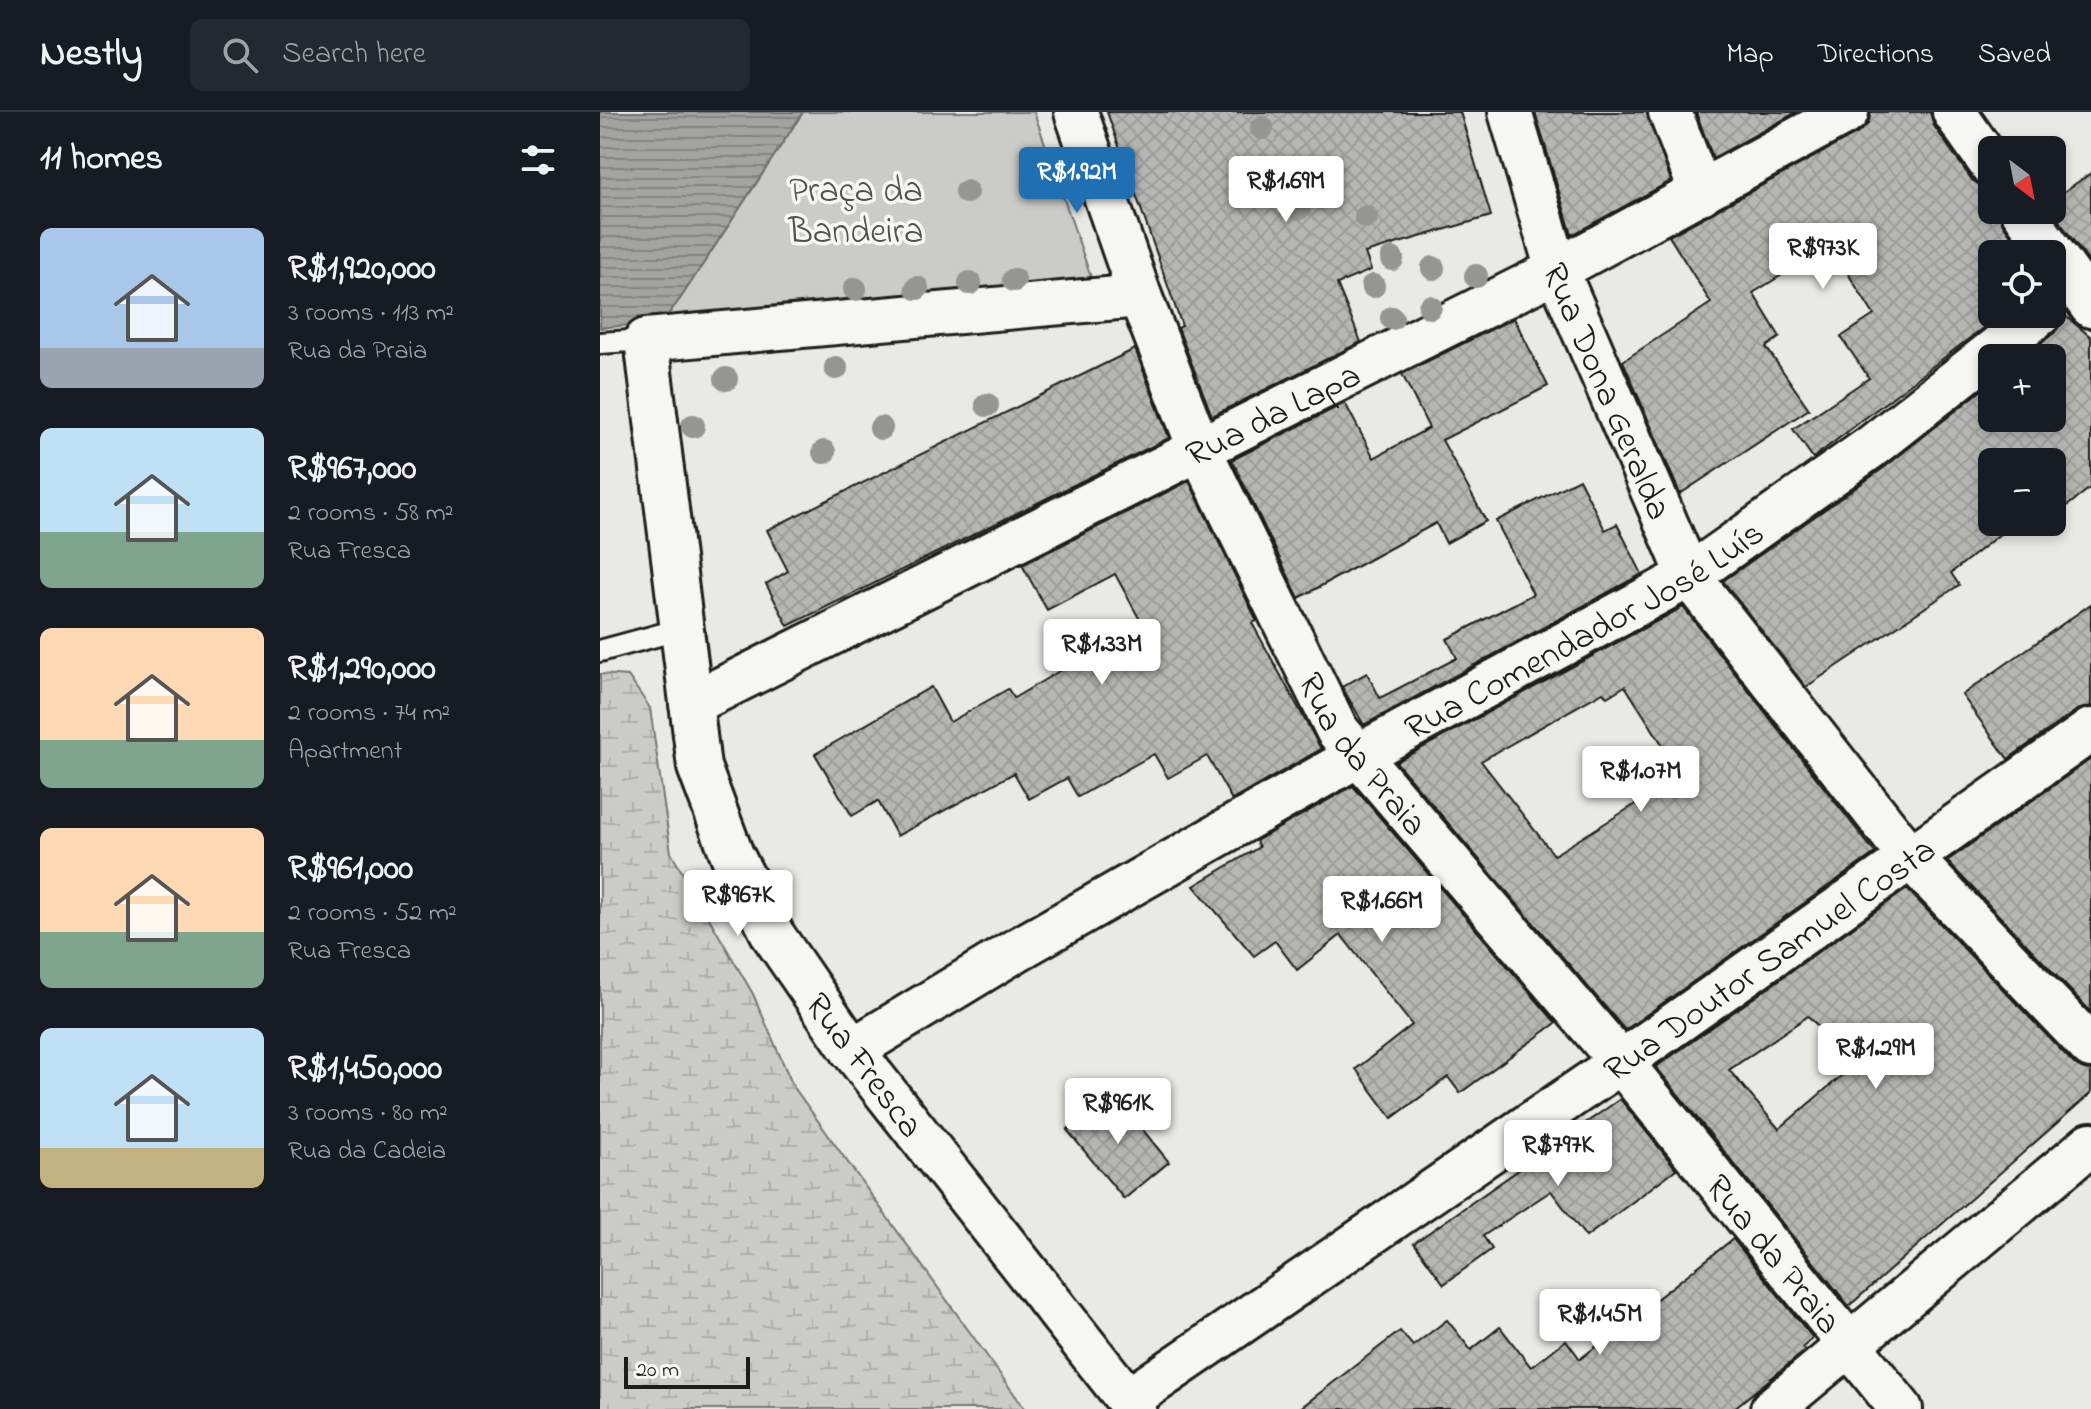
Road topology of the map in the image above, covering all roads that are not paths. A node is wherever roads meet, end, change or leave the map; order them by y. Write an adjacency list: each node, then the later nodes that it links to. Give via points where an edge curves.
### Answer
1 (1076, 112): 11 (street, Rua da Praia)
2 (1510, 112): 9 (street, Rua Dona Geralda)
3 (1670, 112): 7 (street)
4 (1847, 112): 7 (street, Rua da Lapa)
5 (1954, 112): 6 (street)
6 (1978, 146)
7 (1701, 193): 9 (street, Rua da Lapa)
8 (2031, 224): 10 (street)
9 (1557, 270): 15 (street, Rua da Lapa); 16 (street, Rua Dona Geralda)
10 (2077, 293)
11 (1140, 296): 13 (street); 15 (street, Rua da Praia)
12 (2022, 328): 16 (street, Rua Comendador José Luís, via 1871,447)
13 (646, 340): 14 (lane); 17 (street, Rua Fresca)
14 (600, 343)
15 (1199, 448): 19 (street, Rua da Lapa); 21 (street, Rua da Praia, via 1337,730)
16 (1689, 576): 21 (street, Rua Comendador José Luís); 22 (street, Rua Dona Geralda)
17 (681, 629): 18 (lane); 19 (street, Rua Fresca)
18 (600, 651)
19 (691, 704): 24 (street, Rua Fresca, via 699,767 732,855 773,935)
20 (2091, 730): 22 (street, Rua Doutor Samuel Costa)
21 (1359, 755): 24 (street, Rua Comendador José Luís); 25 (street, Rua da Praia)
22 (1909, 856): 23 (street, Rua Dona Geralda); 25 (street, Rua Doutor Samuel Costa)
23 (2091, 1047)
24 (852, 1050): 28 (street, Rua Fresca)
25 (1621, 1062): 27 (street, Rua da Praia); 28 (street, Rua Doutor Samuel Costa)
26 (2091, 1144): 27 (street)
27 (1848, 1347): 29 (street); 30 (street, Rua da Praia)
28 (1132, 1405)
29 (1772, 1409)
30 (1901, 1409)

